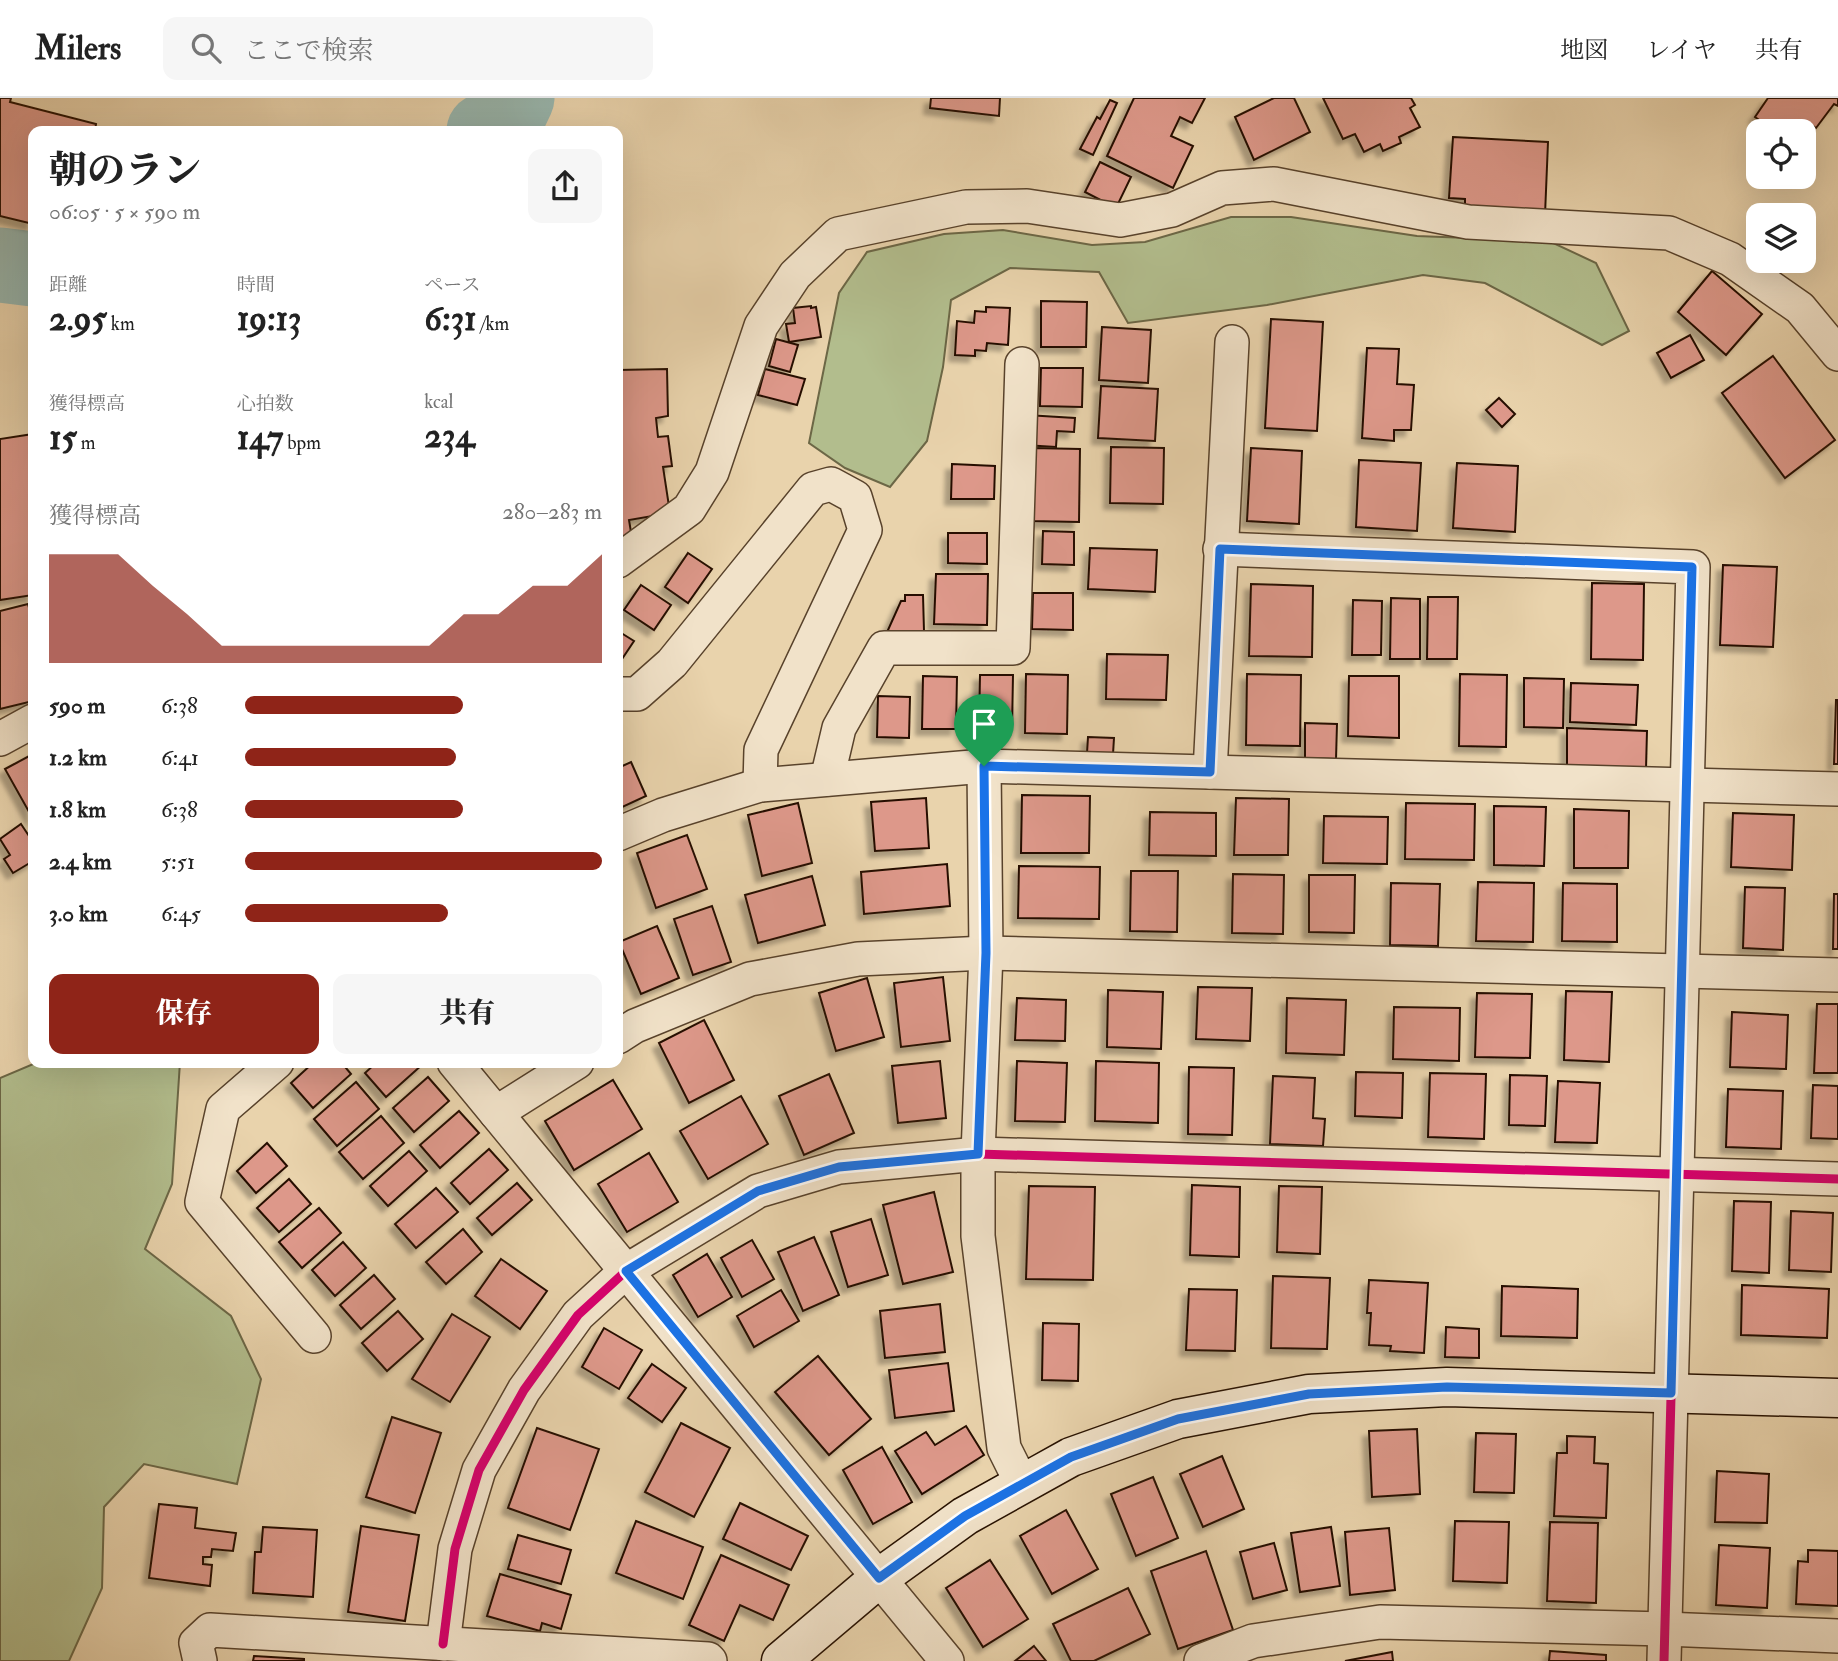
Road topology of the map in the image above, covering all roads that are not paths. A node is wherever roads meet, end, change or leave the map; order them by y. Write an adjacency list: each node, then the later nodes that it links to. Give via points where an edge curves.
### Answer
1 (1232, 342): 4 (street)
2 (1838, 354): 5 (street, via 1800,308 1730,259 1669,233 1468,222 1274,184 1222,188 1172,210 1120,220 1027,206 966,207 838,234 795,275 761,326 712,472 689,509)
3 (1022, 364): 11 (street, via 1013,648 884,648 839,728)
4 (1220, 549): 10 (street); 12 (street, via 1692,567)
5 (623, 558)
6 (623, 694): 13 (street, via 637,694 671,663 813,489 831,484 855,497 864,530 761,750)
7 (28, 724): 8 (street)
8 (0, 739)
9 (984, 766): 10 (street); 11 (street); 16 (street)
10 (1210, 772): 12 (street)
11 (827, 779): 13 (street)
12 (1688, 783): 14 (street); 17 (street)
13 (760, 785): 15 (street)
14 (1838, 789)
15 (623, 832)
16 (986, 953): 17 (street); 19 (street, via 858,959 750,979); 24 (street)
17 (1683, 970): 18 (street); 25 (street)
18 (1838, 975)
19 (623, 1034)
20 (271, 1068): 28 (street, via 223,1109 202,1202)
21 (459, 1068): 23 (street)
22 (567, 1068): 23 (street)
23 (496, 1113): 27 (street)
24 (978, 1154): 25 (street); 27 (street, via 839,1167 758,1191); 31 (street, via 978,1236 1004,1448)
25 (1677, 1175): 26 (street); 29 (street)
26 (1838, 1179)
27 (626, 1271): 32 (street); 34 (street, via 578,1315 524,1390 479,1469 455,1549)
28 (314, 1336)
29 (1671, 1393): 30 (street); 31 (street, via 1447,1387 1309,1394 1178,1419 1071,1457); 35 (street)
30 (1838, 1398)
31 (1022, 1484): 32 (street, via 965,1516)
32 (879, 1578): 38 (street); 39 (street)
33 (1838, 1636): 35 (street)
34 (443, 1644): 36 (street, via 210,1630 197,1643); 37 (street)
35 (1665, 1645): 40 (street, via 1380,1622 1254,1641)
36 (200, 1661)
37 (710, 1661)
38 (781, 1661)
39 (947, 1661)
40 (1202, 1661)

